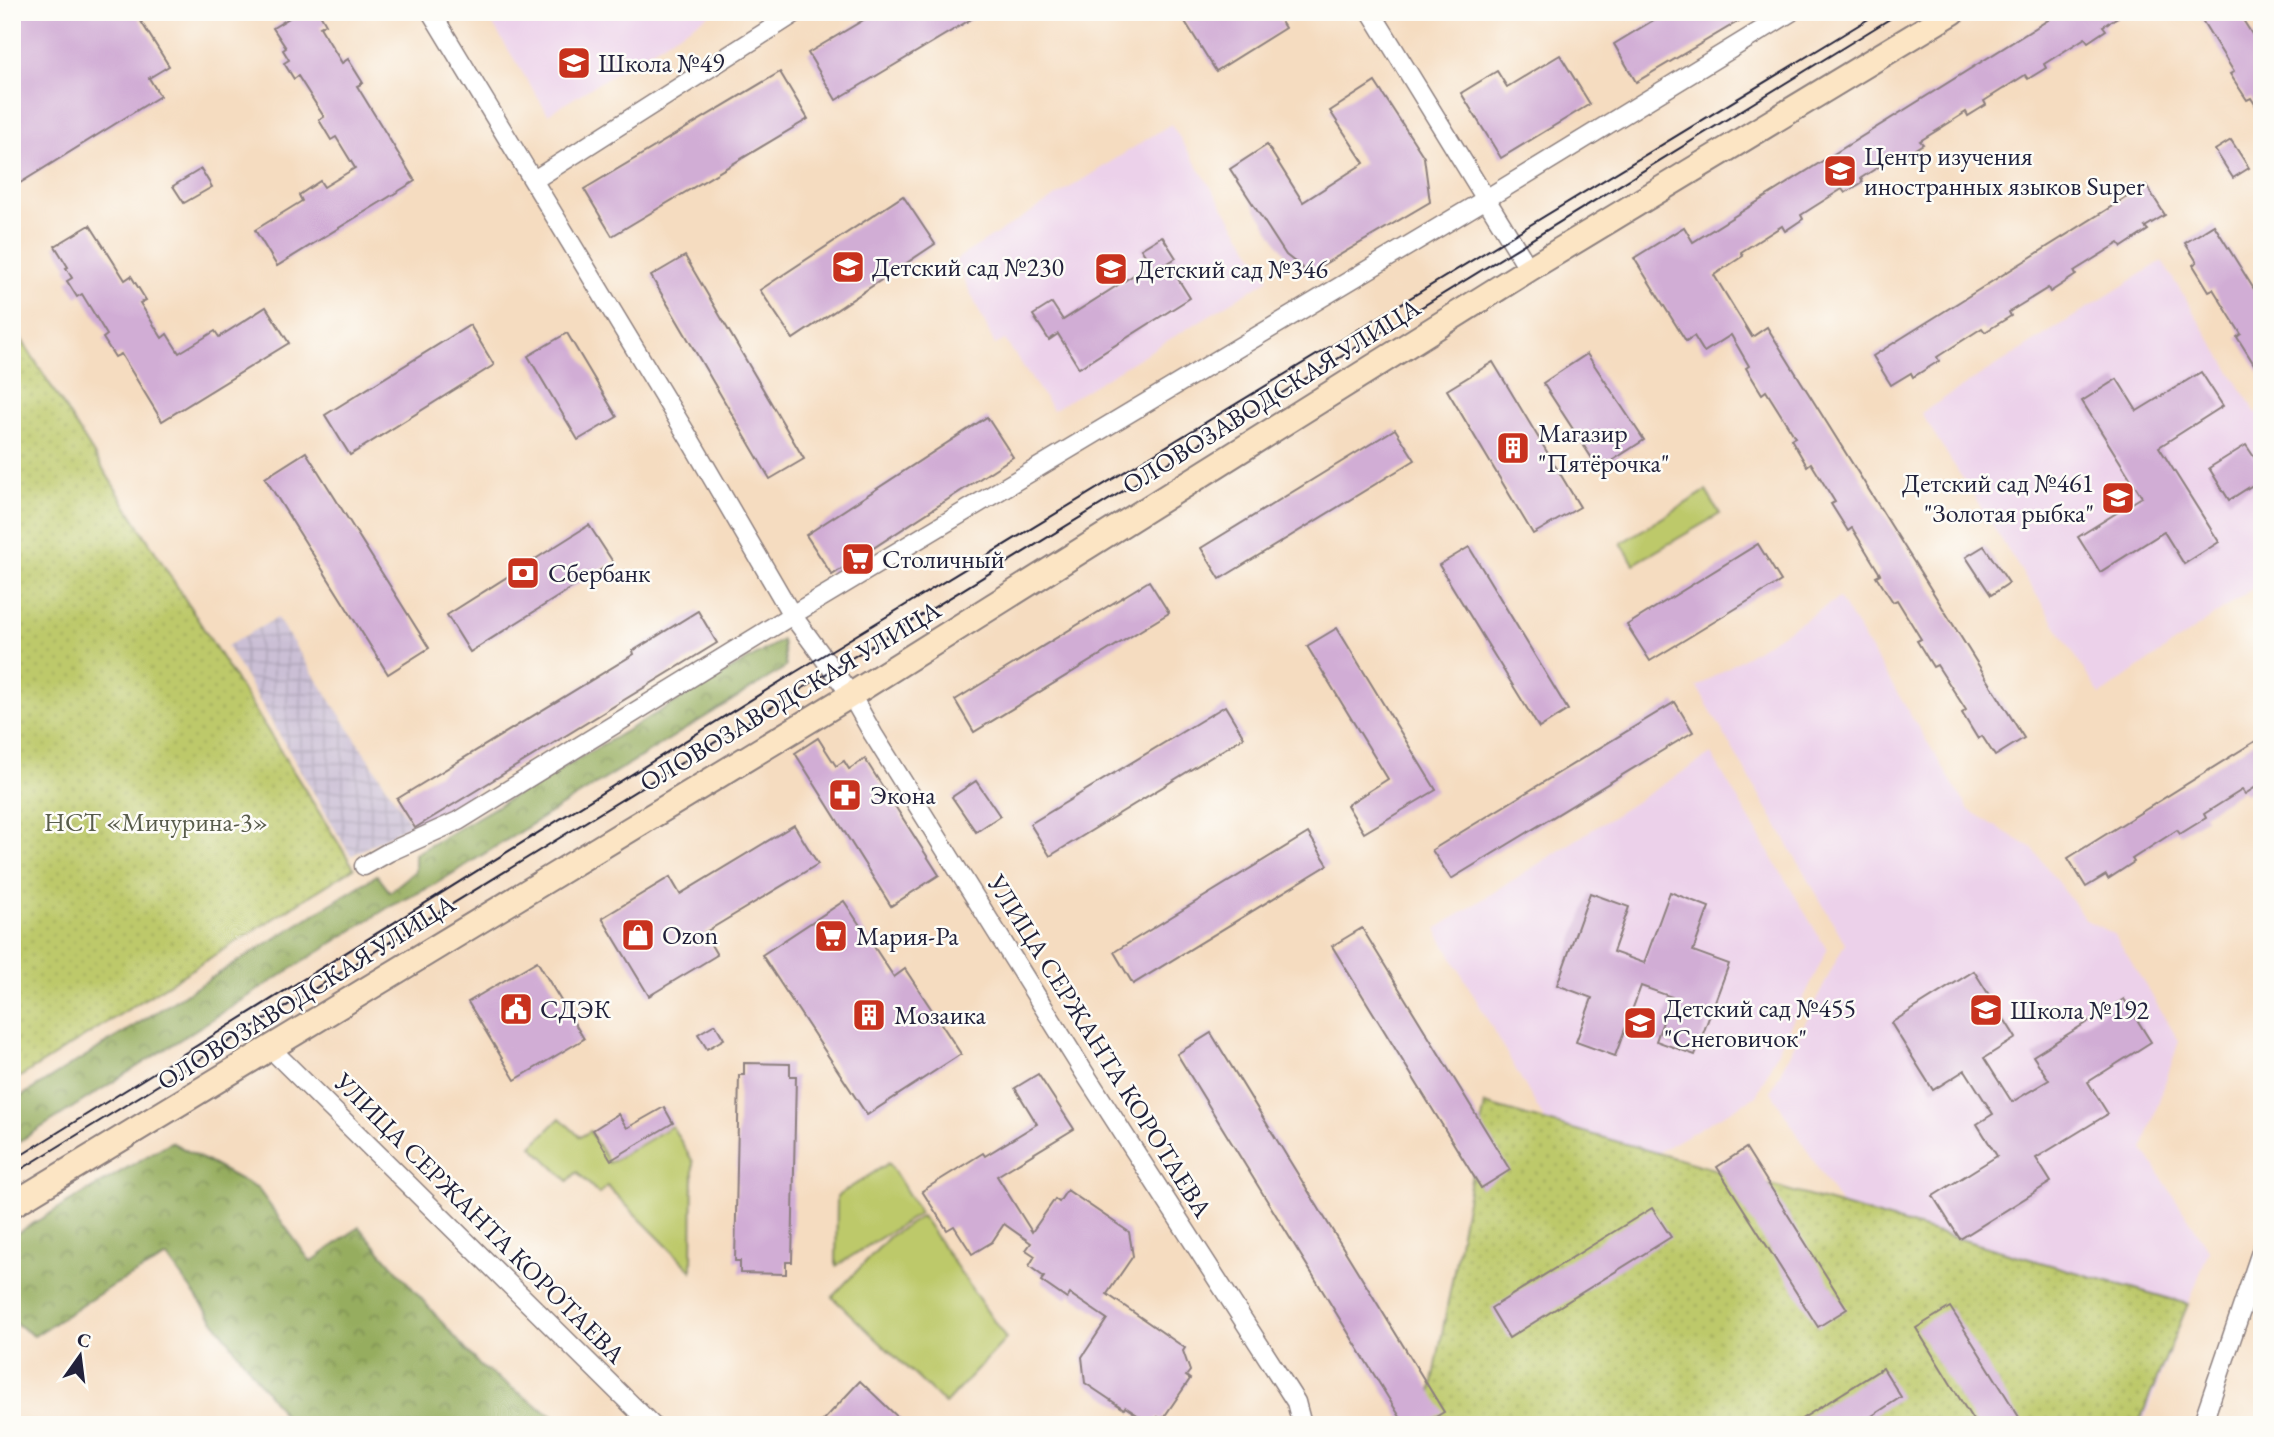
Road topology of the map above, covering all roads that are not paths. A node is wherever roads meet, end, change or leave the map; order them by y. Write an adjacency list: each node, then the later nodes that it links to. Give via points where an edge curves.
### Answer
1 (431, 12): 6 (street, УЛИЦА СЕРЖАНТА КОРОТАЕВА)
2 (797, 12): 6 (street)
3 (1371, 12): 7 (street)
4 (1791, 12): 7 (street)
5 (1953, 12): 8 (street, ОЛОВОЗАВОДСКАЯ УЛИЦА)
6 (534, 180): 9 (street, УЛИЦА СЕРЖАНТА КОРОТАЕВА)
7 (1486, 199): 8 (street); 9 (street)
8 (1529, 269): 10 (street, ОЛОВОЗАВОДСКАЯ УЛИЦА)
9 (792, 615): 10 (street, УЛИЦА СЕРЖАНТА КОРОТАЕВА); 11 (street, via 458,821)
10 (851, 695): 12 (street, ОЛОВОЗАВОДСКАЯ УЛИЦА); 16 (street, УЛИЦА СЕРЖАНТА КОРОТАЕВА, via 1087,1077 1296,1402)
11 (364, 866)
12 (271, 1049): 13 (street, ОЛОВОЗАВОДСКАЯ УЛИЦА); 15 (street, УЛИЦА СЕРЖАНТА КОРОТАЕВА)
13 (12, 1205)
14 (2262, 1250): 17 (street)
15 (652, 1425)
16 (1302, 1425)
17 (2202, 1425)

